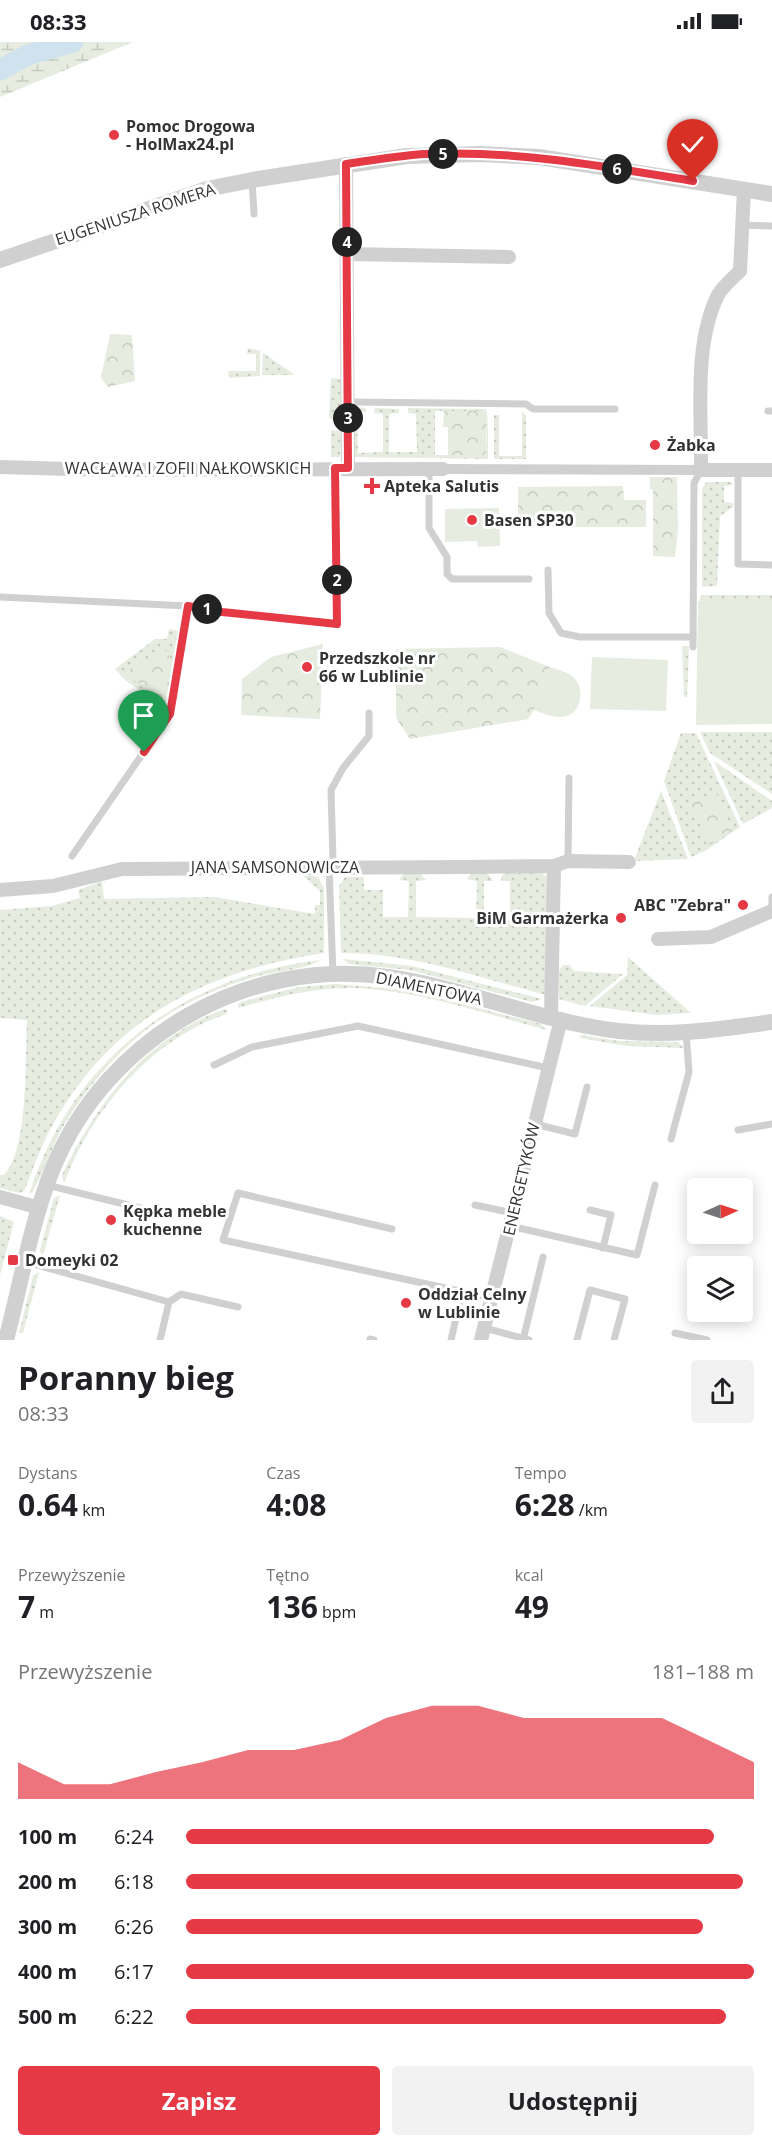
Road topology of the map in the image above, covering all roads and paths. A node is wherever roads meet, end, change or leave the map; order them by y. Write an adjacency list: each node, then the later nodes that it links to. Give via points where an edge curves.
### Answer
1 (346, 164): 2 (street, EUGENIUSZA ROMERA); 3 (street, EUGENIUSZA ROMERA, via 421,154 507,155); 8 (street)
2 (252, 180): 5 (lane); 10 (street, EUGENIUSZA ROMERA, via 185,195)
3 (744, 190): 4 (street, EUGENIUSZA ROMERA); 6 (street)
4 (772, 194)
5 (254, 214)
6 (741, 225): 7 (lane); 16 (street, via 740,271 719,293 711,314 702,370)
7 (772, 226)
8 (347, 254): 9 (street); 11 (street)
9 (509, 256)
10 (0, 260)
11 (348, 402): 12 (lane); 14 (street)
12 (615, 409)
13 (0, 467): 14 (street, WACŁAWA I ZOFII NAŁKOWSKICH)
14 (341, 468): 15 (street, WACŁAWA I ZOFII NAŁKOWSKICH); 23 (lane, via 333,499 337,624)
15 (436, 469): 16 (street, WACŁAWA I ZOFII NAŁKOWSKICH); 21 (lane, via 429,528 447,557 447,574 452,579)
16 (701, 470): 17 (street, WACŁAWA I ZOFII NAŁKOWSKICH); 24 (lane, via 694,483)
17 (738, 470): 18 (street, WACŁAWA I ZOFII NAŁKOWSKICH); 19 (lane, via 738,564)
18 (772, 470)
19 (772, 565)
20 (548, 570): 24 (lane, via 549,613 561,633 580,637)
21 (528, 579)
22 (0, 597): 23 (lane)
23 (188, 606): 28 (lane, via 170,714)
24 (693, 637): 25 (lane)
25 (693, 647)
26 (369, 713): 32 (lane, via 369,736 331,790 333,860)
27 (569, 778): 29 (lane)
28 (72, 856)
29 (568, 861): 30 (street); 31 (street, JANA SAMSONOWICZA)
30 (629, 862)
31 (554, 866): 32 (street, JANA SAMSONOWICZA); 38 (street, ENERGETYKÓW)
32 (329, 867): 33 (street, JANA SAMSONOWICZA, via 122,869 53,886); 37 (lane)
33 (0, 890)
34 (772, 897): 35 (lane)
35 (772, 910): 36 (street, via 711,937)
36 (658, 939)
37 (333, 974): 38 (street, DIAMENTOWA, via 408,980); 48 (street, DIAMENTOWA, via 296,977 243,991 210,1003 163,1030 119,1068 93,1099 69,1135)
38 (556, 1018): 40 (street, DIAMENTOWA, via 616,1031); 42 (street, ENERGETYKÓW)
39 (772, 1022): 40 (street, DIAMENTOWA)
40 (686, 1032): 47 (lane, via 689,1072)
41 (214, 1065): 42 (lane, via 252,1047 358,1026)
42 (548, 1068): 44 (street, ENERGETYKÓW)
43 (587, 1088): 44 (lane, via 575,1134)
44 (535, 1124): 55 (street, ENERGETYKÓW)
45 (772, 1124): 46 (lane)
46 (738, 1130)
47 (671, 1139)
48 (47, 1185): 52 (street, DIAMENTOWA); 53 (lane)
49 (655, 1185): 57 (lane, via 637,1256)
50 (0, 1197): 52 (street)
51 (475, 1205): 55 (lane)
52 (40, 1208): 59 (street, DIAMENTOWA)
53 (148, 1210)
54 (590, 1210): 57 (lane, via 611,1215)
55 (512, 1219): 57 (lane); 61 (street, ENERGETYKÓW)
56 (392, 1229): 60 (lane, via 238,1193 223,1240)
57 (603, 1248)
58 (543, 1257): 66 (lane)
59 (26, 1262): 62 (lane); 67 (street, DIAMENTOWA)
60 (462, 1292): 61 (lane); 69 (lane)
61 (492, 1298): 65 (street, ENERGETYKÓW)
62 (169, 1302): 63 (lane, via 182,1294); 68 (lane)
63 (238, 1307)
64 (675, 1333): 72 (lane)
65 (483, 1334): 66 (lane)
66 (525, 1339)
67 (6, 1340)
68 (160, 1340)
69 (451, 1340)
70 (577, 1340): 71 (lane, via 590,1290 625,1299)
71 (614, 1340)
72 (706, 1340)

